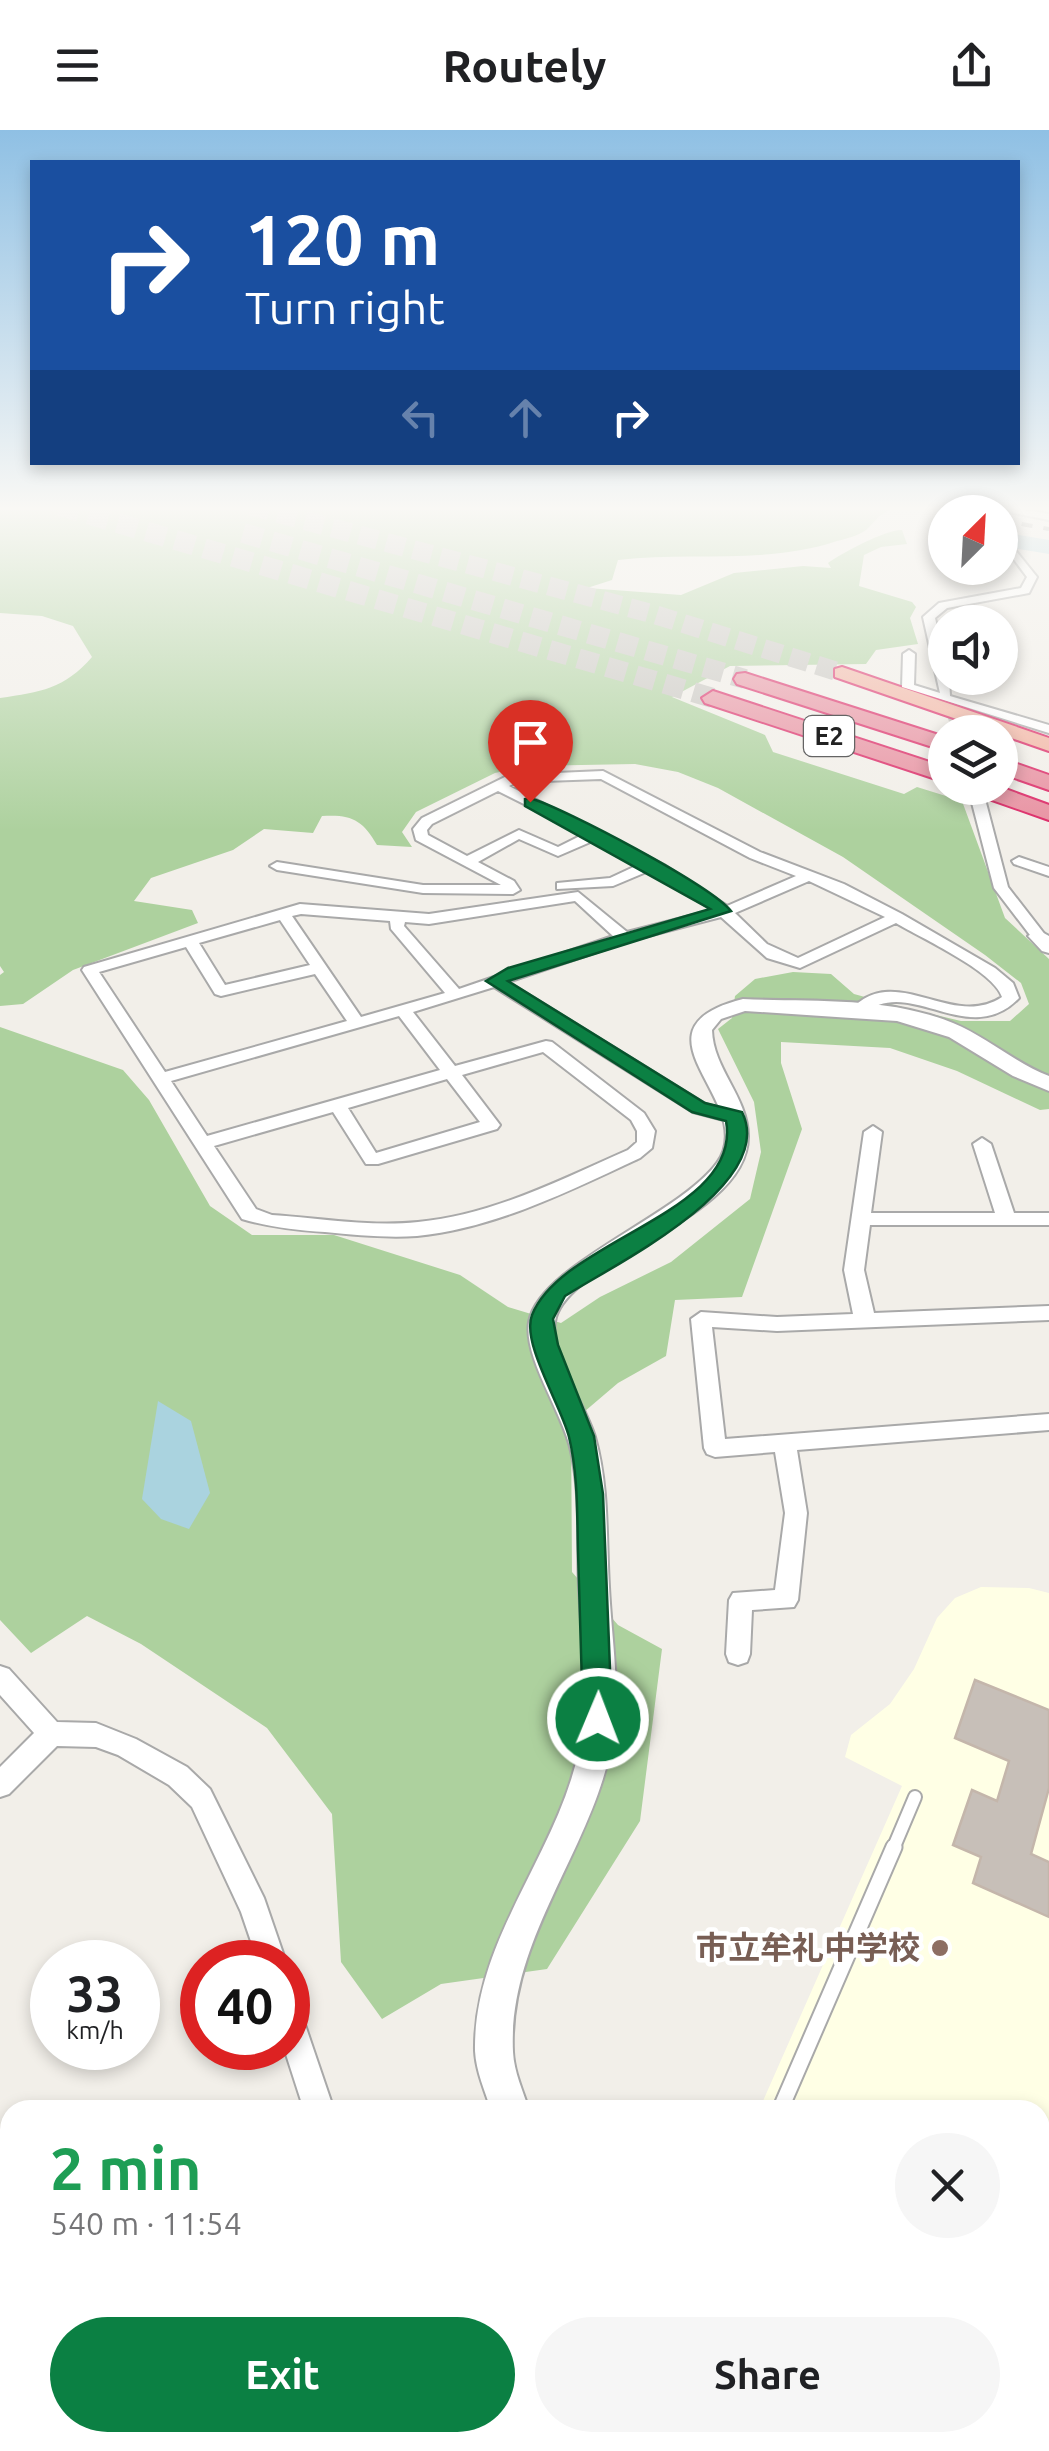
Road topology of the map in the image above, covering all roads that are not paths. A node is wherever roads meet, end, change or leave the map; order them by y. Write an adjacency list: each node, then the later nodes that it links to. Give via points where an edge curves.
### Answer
1 (909, 654): 5 (street, via 908,687)
2 (842, 673): 7 (highway)
3 (745, 679): 6 (highway, E2)
4 (713, 698): 8 (highway, E2)
5 (1049, 729)
6 (928, 738)
7 (1049, 745)
8 (928, 769)
9 (1018, 771): 10 (highway)
10 (1049, 783)
11 (499, 786): 15 (street); 16 (street, via 420,829 422,837); 21 (street, via 514,778 604,776)
12 (982, 805): 29 (street, via 1001,888)
13 (1018, 805): 14 (highway)
14 (1049, 813)
15 (593, 835): 16 (street, via 558,852 519,834); 18 (street)
16 (468, 861): 22 (street)
17 (1019, 861): 20 (street)
18 (649, 865): 22 (street, via 613,882); 23 (street)
19 (277, 866): 22 (street, via 423,889)
20 (1049, 872)
21 (808, 876): 23 (street); 26 (street)
22 (512, 890)
23 (722, 911): 26 (street, via 770,956 800,963); 27 (street)
24 (282, 912): 25 (street); 28 (street); 30 (street)
25 (400, 917): 27 (street, via 429,919 578,896); 32 (street, via 396,926)
26 (897, 917): 34 (street, via 989,971 1011,998 975,1013 878,996)
27 (624, 938): 31 (street)
28 (189, 940): 30 (street, via 222,991); 37 (street, via 90,970)
29 (1043, 941)
30 (320, 968): 35 (street)
31 (495, 981): 32 (street); 40 (street, via 699,1108)
32 (454, 995): 33 (street)
33 (403, 1010): 35 (street); 36 (street)
34 (857, 1012): 38 (street, via 938,1024); 40 (street, via 743,1005 705,1019 703,1053)
35 (357, 1024): 37 (street)
36 (452, 1072): 39 (street); 39 (street, via 491,1125 372,1160); 42 (street, via 546,1046 638,1117 646,1144 538,1196 412,1230 271,1222 249,1214)
37 (164, 1078): 42 (street)
38 (1049, 1084)
39 (337, 1104): 42 (street)
40 (735, 1116): 59 (street, via 736,1152 701,1198 557,1291 542,1319 582,1436 599,1692 596,1746 578,1800 510,1947 499,1989 494,2054)
41 (873, 1132): 44 (street)
42 (203, 1143)
43 (982, 1144): 46 (street)
44 (858, 1219): 46 (street); 48 (street, via 854,1270)
45 (1049, 1219): 46 (street)
46 (1007, 1220)
47 (1049, 1313): 48 (street)
48 (864, 1320): 50 (street, via 701,1319 716,1448)
49 (1049, 1422): 50 (street)
50 (785, 1443): 51 (street, via 796,1514 786,1600 741,1600)
51 (738, 1654)
52 (0, 1676): 53 (street)
53 (51, 1734): 54 (street); 56 (street, via 96,1735 127,1747 178,1776 201,1798)
54 (0, 1785)
55 (915, 1797): 60 (lane)
56 (265, 1940)
57 (306, 2070): 58 (street)
58 (316, 2100)
59 (507, 2100)
60 (784, 2100)

